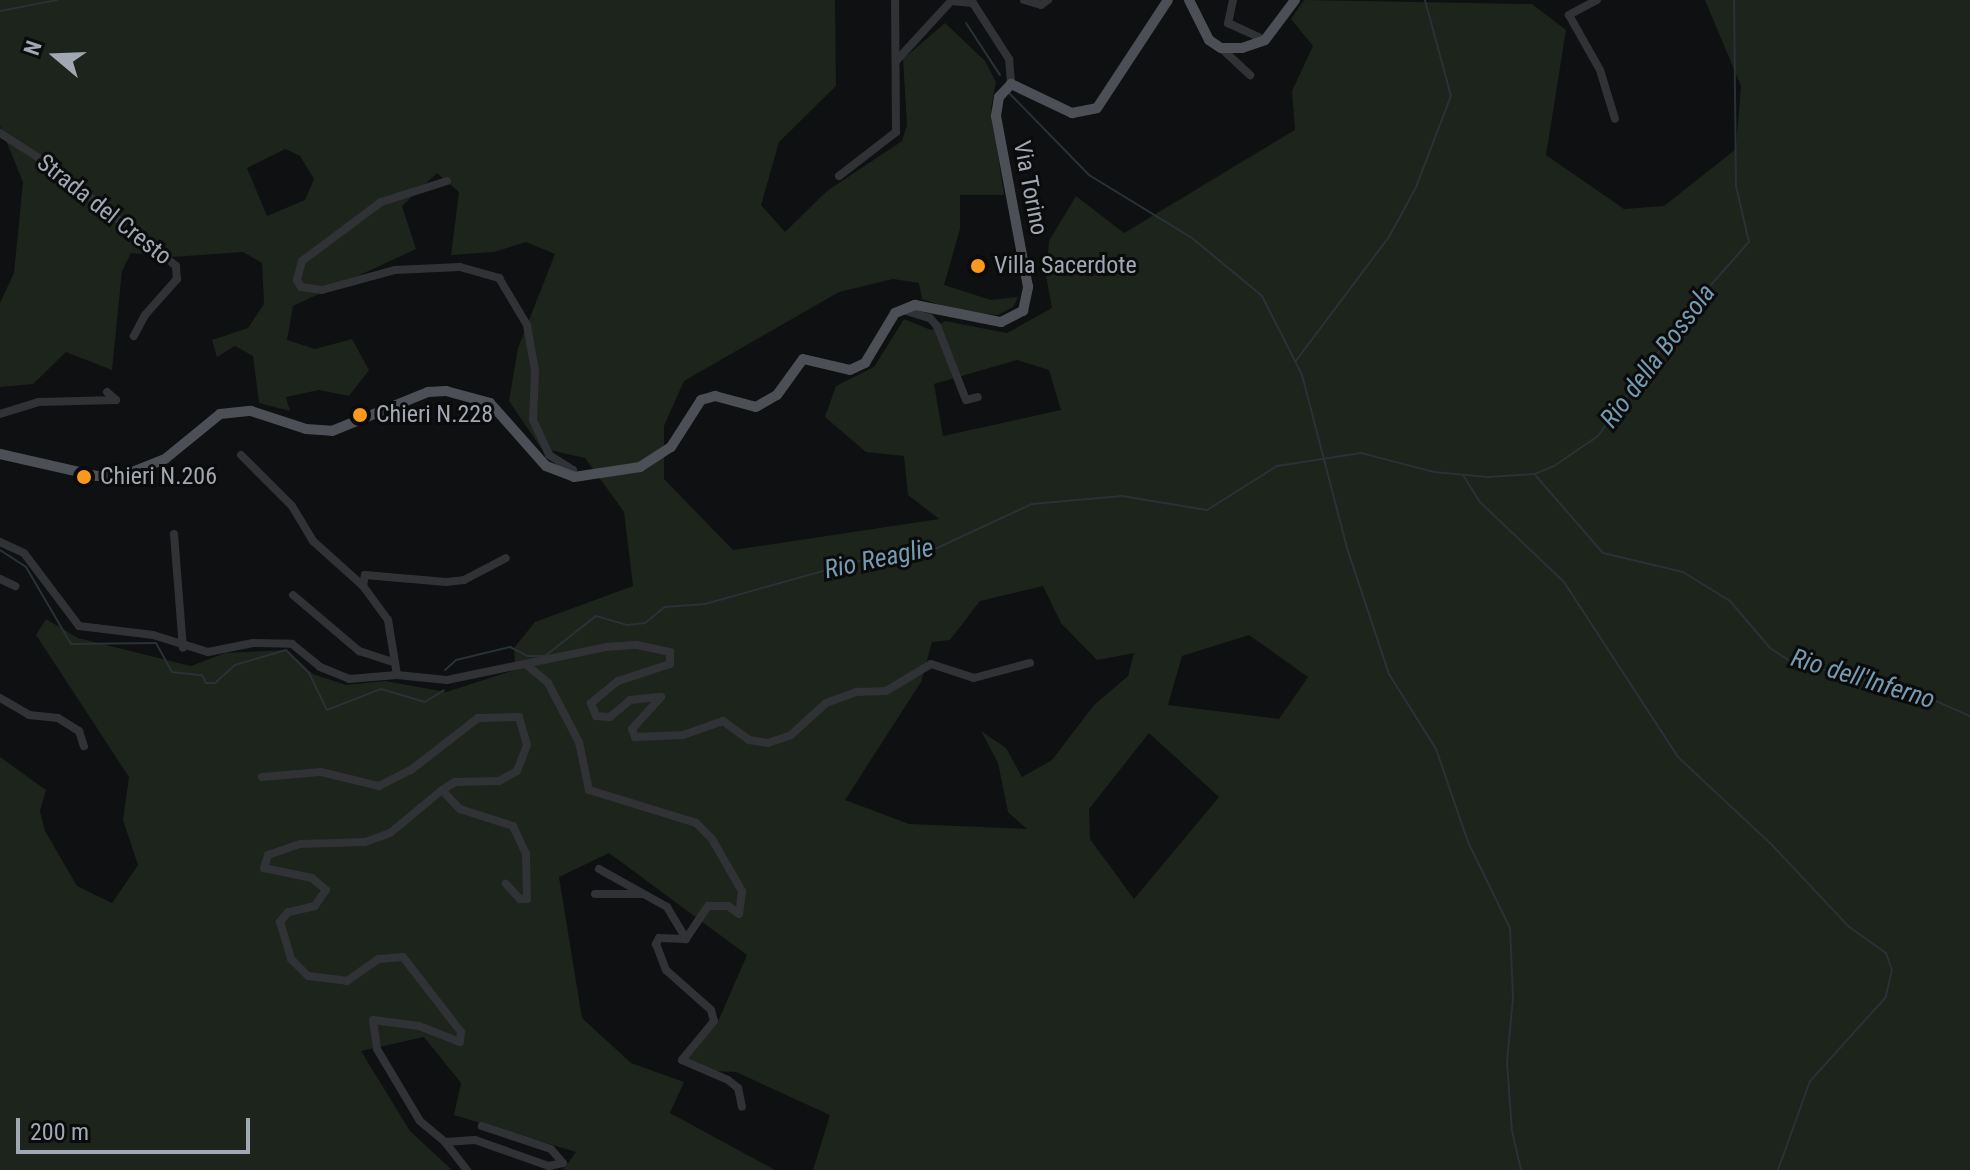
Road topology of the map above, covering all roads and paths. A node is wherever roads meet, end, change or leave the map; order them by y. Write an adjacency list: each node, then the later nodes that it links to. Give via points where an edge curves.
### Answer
1 (895, 0): 12 (street)
2 (1048, 0): 9 (street)
3 (1168, 0): 14 (main road, via 1097,108 1072,113)
4 (1189, 0): 11 (main road, via 1209,40)
5 (1233, 0): 10 (street, via 1228,23)
6 (1295, 0): 10 (main road)
7 (1597, 0): 15 (street, via 1569,15 1600,70)
8 (972, 2): 12 (street, via 951,1); 14 (street, via 1009,59)
9 (1028, 2)
10 (1265, 40): 11 (main road)
11 (1221, 48): 13 (street)
12 (897, 60): 17 (street, via 896,132)
13 (1250, 75)
14 (1011, 84): 19 (main road, Via Torino, via 999,97 996,116 1028,287 1023,311 1001,322 971,320 928,307)
15 (1615, 119)
16 (0, 133): 20 (street, Strada del Cresto, via 50,165 176,266 177,279)
17 (839, 176)
18 (447, 181): 27 (street, via 381,202 302,261 297,280 301,287 322,290 395,270 460,267 499,278 527,325 535,371 533,420 549,455 573,470)
19 (902, 310): 22 (street, via 930,318 937,326 966,400); 27 (main road, via 884,327 865,363 850,370 803,359 777,395 756,407 708,397 689,413 660,456 614,474)
20 (134, 336)
21 (107, 392): 23 (street, via 116,400 39,402)
22 (978, 397)
23 (0, 414)
24 (0, 444): 25 (street)
25 (4, 454): 27 (main road, via 97,476 130,473 165,459 220,414 251,411 314,431 332,431 428,392 446,391 490,403 525,448 546,466)
26 (241, 455): 33 (street, via 292,506 313,541)
27 (574, 477)
28 (174, 534): 35 (street)
29 (0, 542): 35 (street, via 24,553 79,626 153,635)
30 (506, 558): 33 (street, via 464,580 407,580 373,573 365,575)
31 (0, 579): 32 (street)
32 (15, 586)
33 (363, 586): 36 (street, via 388,620)
34 (293, 595): 36 (street, via 359,651)
35 (183, 648): 39 (street, via 208,652 253,643 292,644 320,667 349,679)
36 (395, 663): 39 (street)
37 (1030, 663): 38 (street, via 974,678 931,664 886,691 857,692 826,703 791,735 768,743 749,740 723,721 683,735 635,737 632,729 661,697 630,700 610,717 596,716 591,703 618,681 670,664 670,652 637,645 606,647)
38 (527, 665): 39 (street, via 447,680); 48 (street, via 548,683 579,742 589,790 696,823 712,839 742,891 742,912 708,906)
39 (397, 675)
40 (0, 698): 41 (street, via 29,715 58,718 79,731)
41 (84, 746)
42 (262, 777): 43 (street, via 321,772 379,786 411,770 478,718 524,721 526,753 510,777 455,782)
43 (442, 790): 45 (street, via 460,809 513,826 526,854 527,899 520,899); 51 (street, via 390,833 365,842 300,844 263,861 264,868 312,878 326,890 315,906 288,912 280,922 295,966 330,983 347,981 379,959 403,957 461,1032 460,1042 379,1017 370,1029 420,1121)
44 (599, 869): 47 (street)
45 (506, 884)
46 (595, 894): 47 (street)
47 (643, 894): 48 (street, via 667,907)
48 (686, 939): 49 (street, via 659,938 656,944 666,970 711,1010 714,1021 682,1060 728,1080 738,1088)
49 (742, 1107)
50 (482, 1126): 51 (street, via 551,1149 563,1163 549,1166 475,1140)
51 (445, 1142): 52 (street)
52 (467, 1170)

